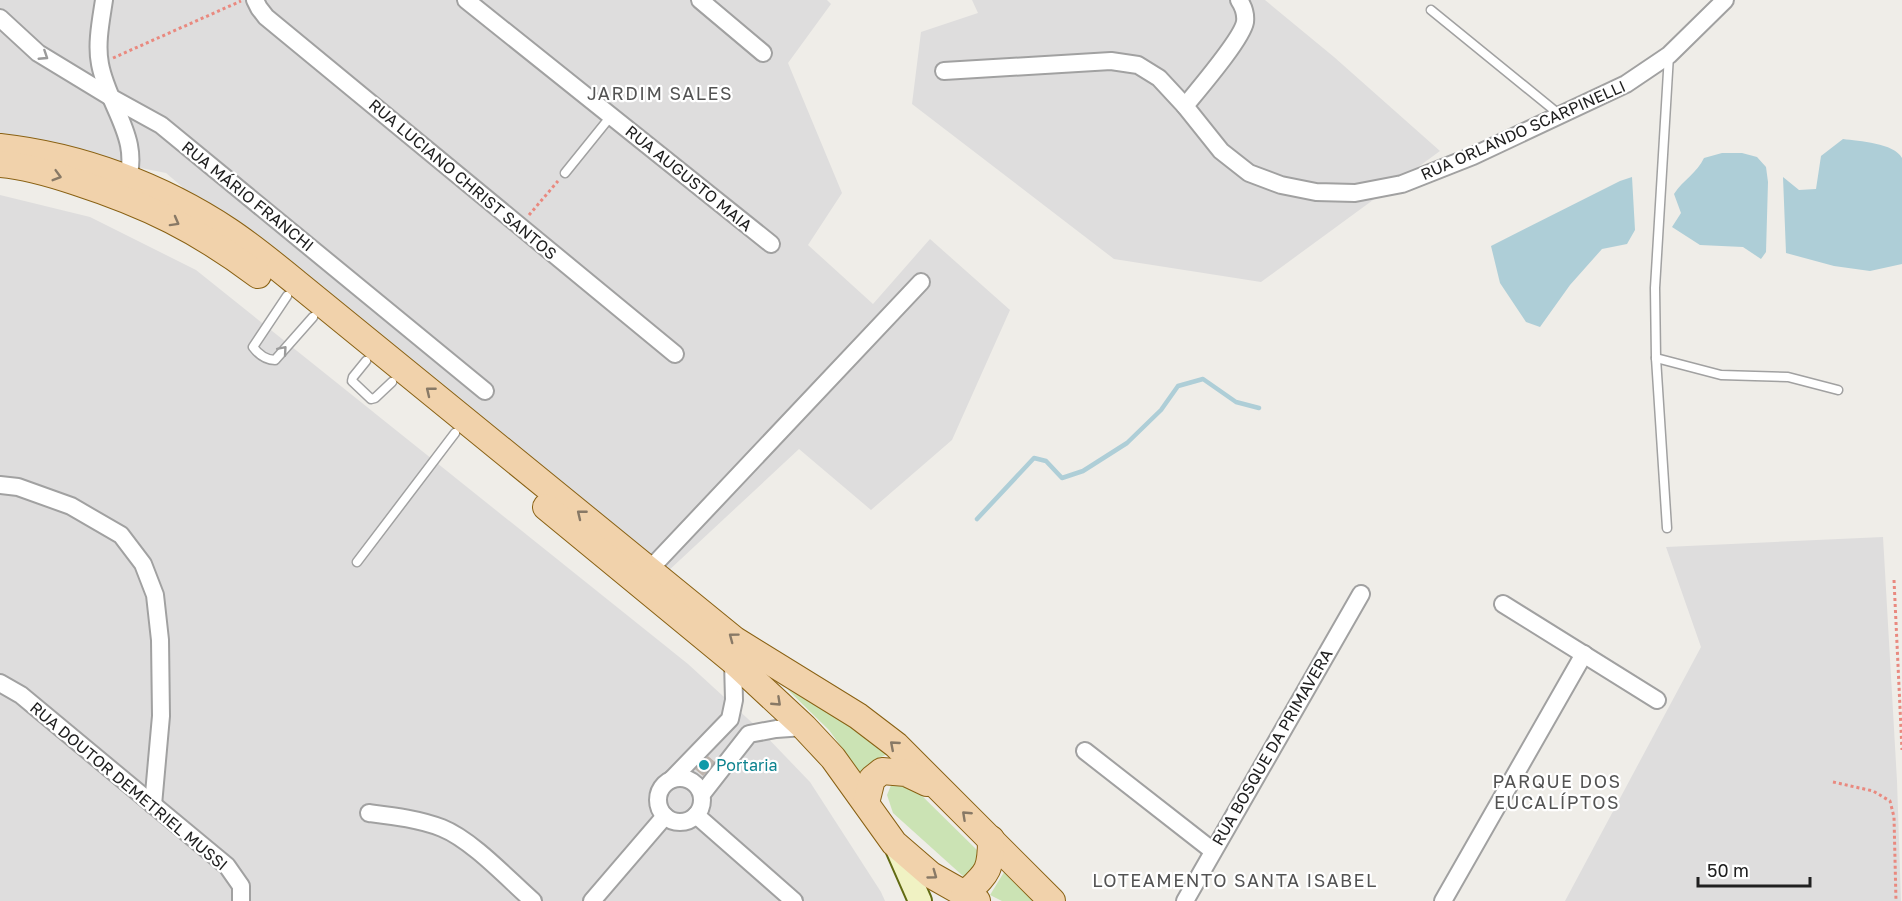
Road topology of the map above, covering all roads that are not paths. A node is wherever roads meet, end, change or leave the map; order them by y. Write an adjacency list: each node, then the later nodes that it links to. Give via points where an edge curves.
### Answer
1 (104, 0): 12 (street, via 99,28 100,64)
2 (255, 0): 24 (street, RUA LUCIANO CHRIST SANTOS, via 266,17)
3 (466, 0): 15 (street, RUA AUGUSTO MAIA)
4 (700, 0): 9 (street)
5 (1239, 0): 13 (street, via 1245,22)
6 (1725, 0): 10 (street, RUA ORLANDO SCARPINELLI)
7 (1431, 10): 14 (lane)
8 (0, 18): 12 (street, RUA MÁRIO FRANCHI, one-way to 12, via 38,53)
9 (763, 53)
10 (1669, 55): 14 (street, RUA ORLANDO SCARPINELLI, via 1626,84); 25 (lane, via 1655,288)
11 (944, 70): 13 (street, RUA ORLANDO SCARPINELLI, via 1111,61 1138,65 1159,78)
12 (112, 98): 19 (street, via 129,146 131,167); 27 (street, RUA MÁRIO FRANCHI, via 161,125)
13 (1185, 106): 14 (street, RUA ORLANDO SCARPINELLI, via 1221,151 1249,173 1316,192 1355,193 1402,184)
14 (1560, 115)
15 (611, 116): 18 (lane); 20 (street, RUA AUGUSTO MAIA)
16 (0, 147): 19 (main road, via 30,151)
17 (0, 164): 19 (main road, one-way to 19)
18 (565, 173)
19 (125, 188): 22 (main road, one-way to 22, via 157,212 220,247); 32 (main road, one-way to 19, via 229,231 164,194)
20 (771, 244)
21 (921, 282): 32 (street)
22 (287, 296): 23 (main road); 23 (lane, one-way to 23, via 253,347 258,353 275,360)
23 (313, 317): 28 (main road)
24 (675, 354)
25 (1656, 358): 26 (lane, via 1721,375 1788,377); 30 (lane)
26 (1838, 390)
27 (485, 391)
28 (455, 433): 31 (lane); 36 (main road)
29 (0, 485): 47 (street, via 71,506 121,535 143,564 155,595 160,640 161,716)
30 (1667, 528)
31 (357, 562)
32 (650, 569): 44 (main road, one-way to 32, via 896,745 858,716 735,640)
33 (1361, 594): 53 (street, RUA BOSQUE DA PRIMAVERA)
34 (1503, 604): 35 (street)
35 (1584, 654): 38 (street); 62 (street)
36 (733, 662): 39 (street); 40 (main road, one-way to 40)
37 (0, 683): 47 (street, RUA DOUTOR DEMETRIEL MUSSI, via 21,695)
38 (1657, 700)
39 (730, 719): 41 (street); 43 (street)
40 (804, 727): 41 (street); 46 (main road)
41 (749, 734): 45 (street)
42 (1085, 751): 53 (street)
43 (672, 779): 45 (street, via 680,777 694,782); 50 (street, via 658,795)
44 (936, 786): 46 (main road, via 906,773 882,771 872,779); 51 (main road, one-way to 44)
45 (702, 794): 49 (street)
46 (866, 803): 52 (main road)
47 (153, 805): 55 (street, RUA DOUTOR DEMETRIEL MUSSI, via 227,866 242,886)
48 (369, 813): 56 (street, via 443,828 470,846)
49 (696, 815): 50 (street, via 680,822); 58 (street)
50 (665, 816): 57 (street)
51 (991, 839): 54 (main road, via 991,861 986,874); 60 (main road)
52 (894, 843): 54 (main road, one-way to 54); 59 (street)
53 (1213, 851): 61 (street, RUA BOSQUE DA PRIMAVERA)
54 (967, 899)
55 (241, 901)
56 (533, 901)
57 (592, 901)
58 (794, 901)
59 (920, 901)
60 (1052, 901)
61 (1185, 901)
62 (1443, 901)

